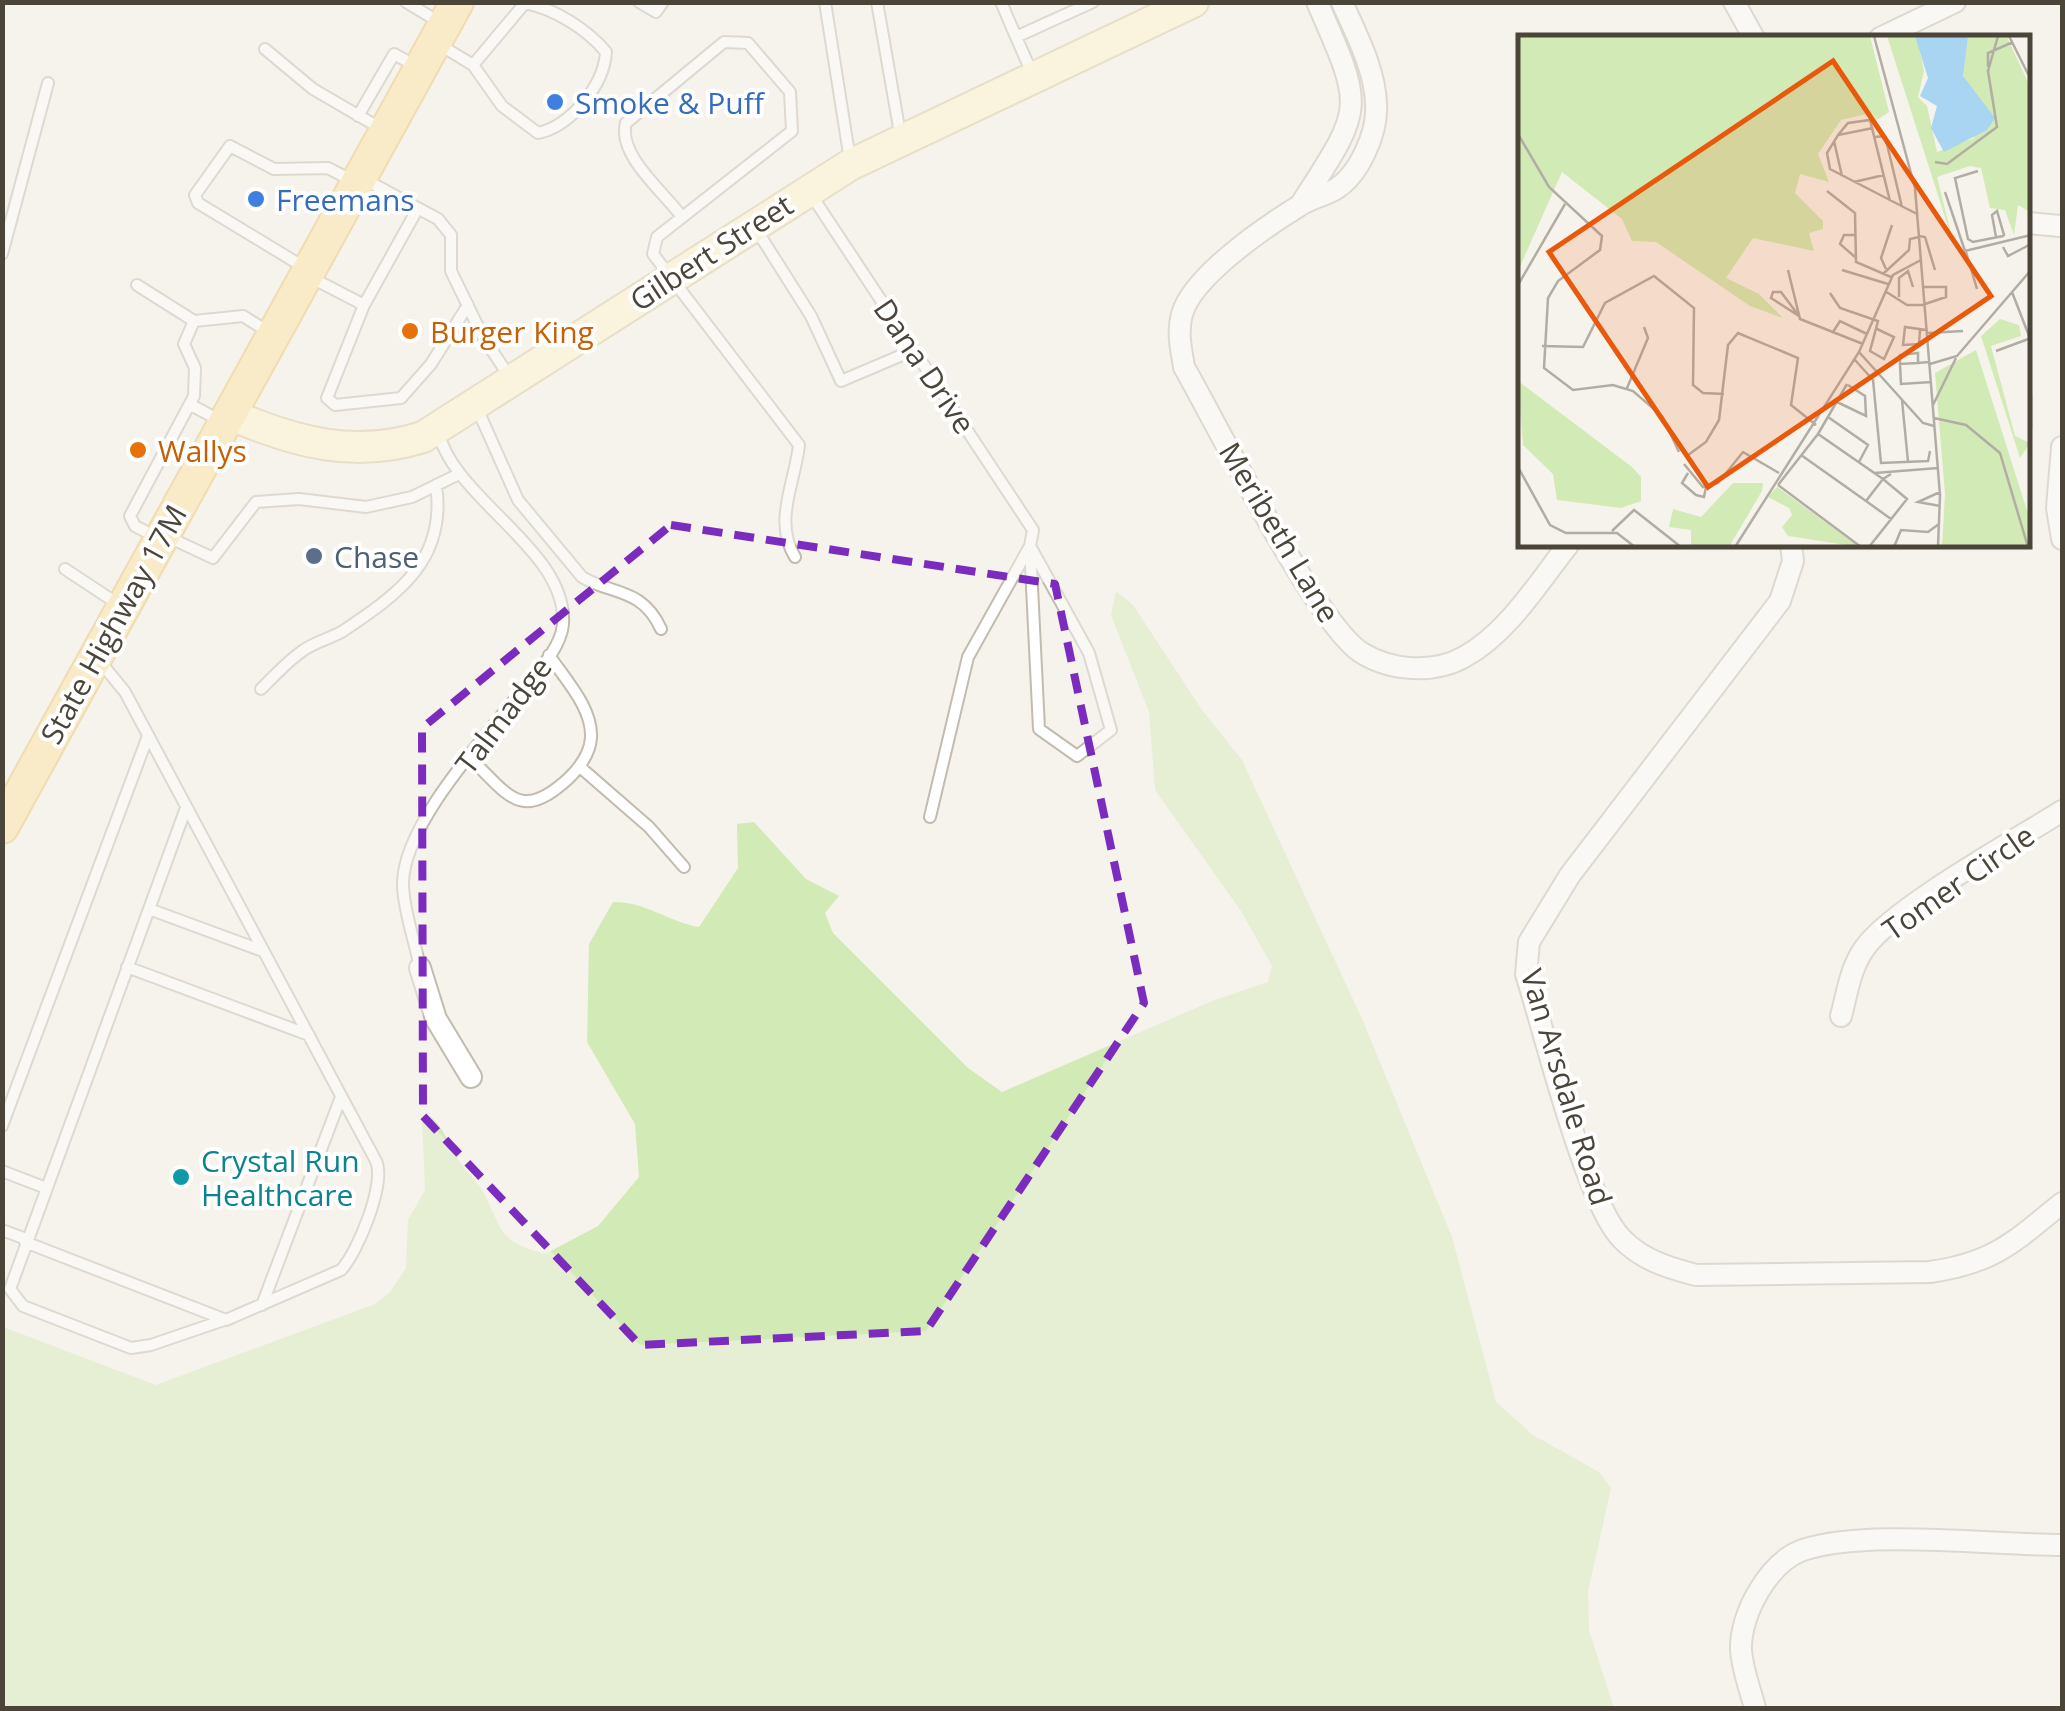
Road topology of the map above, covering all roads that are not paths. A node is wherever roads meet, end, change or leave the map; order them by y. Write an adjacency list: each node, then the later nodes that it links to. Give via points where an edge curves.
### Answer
1 (406, 2): 13 (lane)
2 (639, 2): 3 (lane, via 656,12)
3 (663, 2)
4 (825, 2): 23 (lane)
5 (877, 2): 22 (lane)
6 (1001, 2): 16 (lane)
7 (1093, 2): 16 (lane)
8 (1193, 2): 19 (street, Gilbert Street)
9 (1317, 2): 26 (street, Meribeth Lane, via 1348,73 1352,107 1343,141)
10 (1342, 2): 26 (street, Meribeth Lane, via 1373,83 1374,130 1338,189)
11 (1734, 2): 14 (street)
12 (1956, 2): 15 (street)
13 (439, 34): 18 (lane); 21 (main road, State Highway 17M)
14 (1752, 35)
15 (1886, 35)
16 (1016, 37): 19 (lane)
17 (265, 48): 21 (lane, via 313,89)
18 (473, 65): 18 (lane, via 502,106 538,132 572,115 605,67 606,52 594,37 543,6 525,4)
19 (1034, 78): 22 (street, Gilbert Street)
20 (48, 83): 32 (lane)
21 (372, 124): 24 (main road, State Highway 17M)
22 (901, 141): 23 (street, Gilbert Street)
23 (850, 164): 25 (street, Gilbert Street)
24 (358, 180): 27 (lane); 33 (main road, State Highway 17M); 33 (lane, via 332,169 274,170 230,146 195,195)
25 (807, 189): 30 (street, Gilbert Street); 40 (lane, Dana Drive)
26 (1300, 204): 52 (street, Meribeth Lane, via 1194,292 1178,337 1184,367 1337,629 1360,652 1392,666 1435,668 1462,659 1486,644)
27 (418, 208): 36 (lane); 37 (lane, via 451,235 451,271)
28 (682, 217): 28 (lane, via 792,131 790,92 748,44 724,42 626,122 631,154); 34 (lane, via 657,237 653,254)
29 (2030, 222): 31 (street)
30 (752, 224): 34 (street, Gilbert Street); 40 (lane, via 812,316 842,381)
31 (2062, 230)
32 (2, 254)
33 (306, 272): 36 (lane); 39 (main road, State Highway 17M)
34 (671, 278): 41 (street, Gilbert Street); 54 (lane, via 799,445 783,522)
35 (137, 285): 38 (lane)
36 (364, 305): 37 (lane, via 330,384 327,398 336,405 401,398)
37 (468, 305): 41 (lane)
38 (194, 321): 39 (lane, via 243,316); 43 (lane, via 184,344 197,380)
39 (272, 335): 44 (main road, State Highway 17M)
40 (914, 350): 51 (lane, Dana Drive, via 1034,530)
41 (513, 381): 42 (street, Gilbert Street)
42 (476, 405): 45 (street, Gilbert Street); 57 (lane, via 518,500 582,577 619,588 655,616)
43 (191, 406): 44 (lane); 49 (lane, via 130,516 135,526)
44 (226, 419): 45 (street, Gilbert Street, via 342,448 383,448); 49 (main road, State Highway 17M)
45 (438, 430): 47 (lane, Talmadge)
46 (2062, 447): 50 (street)
47 (459, 474): 48 (lane); 58 (lane, Talmadge, via 555,589 563,624)
48 (436, 485): 49 (lane, via 366,508 299,499 256,502 213,558); 60 (lane, via 441,517 425,560 370,610 303,649)
49 (161, 537): 56 (main road, State Highway 17M)
50 (2062, 540)
51 (1030, 546): 51 (lane, via 1089,653 1111,730 1077,756 1039,729); 66 (lane, via 968,658)
52 (1566, 548)
53 (1791, 548): 80 (street, Van Arsdale Road, via 1780,602 1570,874 1529,942 1526,974 1596,1196 1621,1239 1668,1268 1696,1274 1961,1268 1993,1258)
54 (795, 557)
55 (65, 569): 56 (lane)
56 (122, 606): 59 (main road, State Highway 17M)
57 (661, 629)
58 (549, 655): 62 (lane, Talmadge); 63 (lane, via 586,713 591,739)
59 (94, 656): 61 (lane); 67 (main road, State Highway 17M)
60 (260, 688)
61 (148, 736): 64 (lane); 77 (lane)
62 (469, 757): 63 (lane, via 506,792 534,803); 72 (lane, Talmadge, via 412,843 404,871)
63 (580, 767): 68 (lane)
64 (186, 808): 69 (lane); 70 (lane)
65 (2062, 810): 73 (street, Tomer Circle, via 1908,911 1864,948)
66 (930, 817)
67 (2, 827)
68 (684, 866)
69 (149, 909): 70 (lane); 71 (lane)
70 (264, 951): 74 (lane)
71 (127, 967): 74 (lane); 79 (lane)
72 (420, 968): 75 (street, via 436,1019)
73 (1841, 1016)
74 (310, 1036): 76 (lane)
75 (471, 1077)
76 (342, 1096): 85 (lane); 85 (lane, via 380,1170 378,1188 341,1270)
77 (2, 1126)
78 (2, 1170): 79 (lane)
79 (46, 1188): 82 (lane)
80 (2062, 1204)
81 (2, 1230): 82 (lane)
82 (26, 1240): 84 (lane); 86 (lane)
83 (2, 1262): 84 (lane)
84 (16, 1268): 86 (lane, via 10,1289 16,1302 130,1348)
85 (262, 1305): 86 (lane)
86 (226, 1320)
87 (2062, 1545): 88 (street, via 1855,1541 1801,1550 1777,1566 1748,1614 1741,1647)
88 (1755, 1708)

